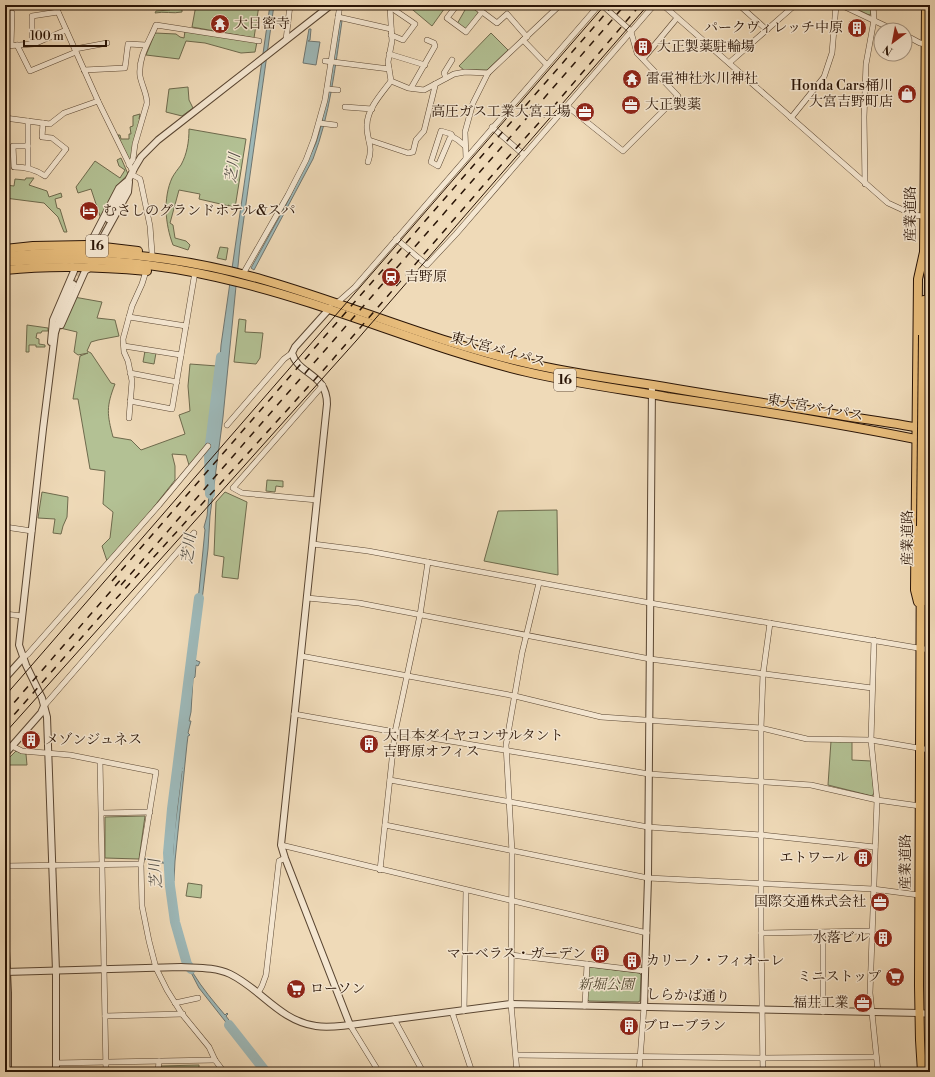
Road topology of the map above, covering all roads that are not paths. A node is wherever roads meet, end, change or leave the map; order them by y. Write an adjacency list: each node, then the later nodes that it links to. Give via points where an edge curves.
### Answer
1 (55, 5): 20 (street)
2 (290, 5): 34 (street)
3 (331, 5): 34 (street)
4 (340, 5): 23 (street)
5 (385, 5): 19 (street)
6 (457, 5): 21 (street, via 447,18 466,32)
7 (473, 5): 21 (street)
8 (560, 5): 33 (street)
9 (599, 5): 51 (street)
10 (602, 5): 30 (street)
11 (654, 5): 30 (street)
12 (663, 5): 24 (street)
13 (739, 5): 29 (street)
14 (795, 5): 29 (street)
15 (836, 5): 67 (street, via 832,53 824,77)
16 (841, 5): 25 (street)
17 (873, 5): 25 (street)
18 (926, 5): 39 (main road, 産業道路)
19 (391, 6): 27 (street); 31 (street, via 415,24 403,40)
20 (58, 12): 28 (street); 37 (street, via 32,16)
21 (482, 12): 33 (street, via 497,23 507,14)
22 (5, 13): 40 (street, via 12,13)
23 (338, 18): 27 (street); 48 (street)
24 (677, 18): 45 (street); 49 (street)
25 (874, 20): 26 (street); 83 (street, via 866,64)
26 (878, 22)
27 (391, 28): 31 (street)
28 (66, 30): 37 (street); 43 (street)
29 (767, 30): 49 (street)
30 (631, 31): 45 (street, via 636,53); 63 (street)
31 (391, 35): 44 (street)
32 (913, 38): 39 (street)
33 (525, 39): 51 (street); 54 (street)
34 (286, 40): 82 (street, via 158,140 142,157)
35 (427, 40): 50 (street, via 435,46)
36 (259, 41): 42 (street, via 156,25)
37 (32, 44): 41 (street)
38 (107, 44): 43 (street)
39 (926, 44): 56 (main road, 産業道路)
40 (8, 45): 41 (street)
41 (17, 45): 43 (street, via 30,71)
42 (146, 45): 53 (street, via 128,44 126,68); 80 (street, via 140,70 147,104 133,159)
43 (75, 50): 53 (street)
44 (389, 54): 50 (street); 52 (street)
45 (643, 59): 63 (street, via 678,96 623,151)
46 (452, 60): 55 (street, via 444,73)
47 (325, 61): 48 (street)
48 (331, 62): 52 (street); 60 (street)
49 (729, 63): 67 (street)
50 (425, 65): 59 (street)
51 (547, 65): 72 (street)
52 (389, 69): 57 (street)
53 (84, 70): 62 (street)
54 (488, 73): 55 (street, via 465,72); 76 (street, via 473,103 465,132)
55 (446, 78): 58 (street)
56 (928, 78): 84 (main road, 産業道路)
57 (391, 80): 59 (street); 65 (street)
58 (435, 84): 59 (street, via 424,90); 74 (street, via 424,131 416,140 413,152 408,153)
59 (411, 88)
60 (327, 89): 61 (street); 70 (street)
61 (336, 90)
62 (98, 101): 69 (street, via 64,113 50,124); 80 (street)
63 (567, 106): 77 (street)
64 (345, 107): 65 (street)
65 (372, 109): 74 (street, via 367,123)
66 (5, 118): 68 (street)
67 (791, 118): 83 (street)
68 (28, 121): 69 (street); 75 (street)
69 (44, 123): 81 (street, via 42,137 52,138 66,149 45,176 35,169)
70 (319, 123): 71 (street); 101 (street, via 310,152 293,186)
71 (335, 125)
72 (492, 127): 77 (street); 78 (street)
73 (453, 137): 73 (street, via 450,138 438,166 431,162 441,131); 76 (street)
74 (369, 140): 79 (street, via 371,154)
75 (28, 146): 81 (street); 81 (street, via 13,146 14,167)
76 (465, 146): 78 (street)
77 (524, 155): 86 (street, via 427,265)
78 (466, 158): 86 (street)
79 (368, 162)
80 (129, 165): 82 (street)
81 (28, 168)
82 (131, 175): 85 (street); 87 (street, via 119,188); 88 (street, via 128,192 101,241); 91 (street, via 140,179 150,226)
83 (865, 184): 84 (street, via 888,203 914,215)
84 (927, 216): 90 (main road, 産業道路)
85 (108, 220)
86 (396, 239): 104 (street, via 355,287)
87 (87, 245): 88 (main road, 東大宮バイパス / 16); 89 (main road, 東大宮バイパス / 16)
88 (104, 247): 91 (main road, 東大宮バイパス / 16)
89 (5, 249)
90 (924, 252): 120 (main road, via 918,279); 121 (main road, via 929,278); 134 (main road, 産業道路, bridge)
91 (152, 253): 94 (main road, 東大宮バイパス / 16)
92 (5, 256): 94 (main road, 東大宮バイパス / 16, via 92,253)
93 (5, 262): 99 (main road, 東大宮バイパス / 16, via 92,260)
94 (187, 262): 102 (main road, 東大宮バイパス / 16)
95 (72, 266): 96 (main road, 東大宮バイパス / 16); 97 (main road, 東大宮バイパス / 16); 111 (street, via 74,271 51,328)
96 (91, 267): 98 (main road, 東大宮バイパス / 16); 111 (street, via 85,271 57,333)
97 (5, 270)
98 (146, 271): 99 (main road, 東大宮バイパス / 16); 106 (street)
99 (186, 271): 100 (main road, 東大宮バイパス / 16)
100 (195, 272): 102 (main road, 東大宮バイパス / 16); 107 (street)
101 (243, 274): 102 (main road, 東大宮バイパス / 16); 104 (main road, 東大宮バイパス / 16)
102 (226, 275): 105 (main road, 東大宮バイパス / 16, via 242,283)
103 (73, 284): 111 (street, via 58,322)
104 (337, 303): 105 (street); 115 (main road, 東大宮バイパス / 16, via 492,355)
105 (328, 309): 109 (street); 116 (main road, 東大宮バイパス / 16, via 489,363)
106 (129, 316): 107 (street); 108 (street, via 123,339)
107 (186, 326): 110 (street)
108 (124, 346): 110 (street); 112 (street)
109 (292, 353): 114 (street, via 295,360); 119 (street)
110 (181, 355): 113 (street)
111 (52, 359): 127 (street)
112 (130, 373): 113 (street); 117 (street)
113 (177, 382): 117 (street, via 172,409)
114 (323, 385): 125 (street, via 327,404); 125 (street, via 233,488 242,493)
115 (652, 385): 116 (street); 120 (main road, 東大宮バイパス / 16)
116 (652, 394): 122 (main road, 東大宮バイパス / 16); 133 (street)
117 (130, 401): 118 (street)
118 (129, 418)
119 (227, 425)
120 (916, 428): 121 (main road, 東大宮バイパス / 16); 122 (main road)
121 (929, 430): 123 (main road)
122 (916, 439): 123 (main road, 東大宮バイパス / 16); 134 (main road, via 915,590)
123 (929, 442): 134 (main road, via 927,591)
124 (208, 446): 144 (street)
125 (317, 500): 129 (street)
126 (5, 526): 127 (street)
127 (32, 531): 137 (street)
128 (194, 533): 151 (street)
129 (313, 544): 130 (street); 132 (street)
130 (428, 562): 131 (street); 136 (street)
131 (539, 583): 133 (street); 139 (street)
132 (307, 598): 136 (street, via 359,603); 143 (street)
133 (650, 603): 138 (street); 145 (street)
134 (921, 611): 141 (main road, 産業道路)
135 (5, 614): 137 (street)
136 (420, 615): 139 (street); 147 (street)
137 (22, 616): 144 (street, via 19,644)
138 (770, 623): 140 (street); 146 (street)
139 (526, 636): 145 (street); 150 (street)
140 (874, 640): 141 (street); 149 (street)
141 (920, 648): 142 (street); 158 (main road, 産業道路)
142 (930, 650)
143 (300, 656): 147 (street); 152 (street)
144 (23, 658): 148 (street); 151 (street)
145 (650, 659): 146 (street); 153 (street)
146 (763, 674): 149 (street); 154 (street)
147 (406, 676): 150 (street); 155 (street)
148 (5, 678)
149 (872, 688): 156 (street)
150 (515, 696): 153 (street, via 602,717); 160 (street)
151 (44, 706): 157 (street); 162 (street)
152 (294, 714): 155 (street); 175 (street)
153 (649, 720): 154 (street); 164 (street)
154 (760, 728): 156 (street, via 808,738); 166 (street)
155 (395, 732): 160 (street); 165 (street)
156 (871, 740): 158 (street); 167 (street)
157 (12, 746): 161 (street); 162 (street, via 22,751)
158 (920, 748): 159 (street); 169 (main road, 産業道路)
159 (930, 750)
160 (506, 751): 164 (street); 168 (street)
161 (5, 754)
162 (49, 754): 163 (street); 180 (street)
163 (100, 761): 170 (street, via 156,772); 171 (street)
164 (649, 774): 166 (street); 173 (street)
165 (390, 780): 168 (street); 172 (street)
166 (761, 782): 167 (street, via 811,785); 174 (street)
167 (877, 800): 169 (street); 176 (street)
168 (510, 801): 173 (street); 177 (street)
169 (920, 806): 188 (main road, 産業道路)
170 (150, 812): 171 (street); 179 (street)
171 (102, 813): 181 (street)
172 (385, 825): 177 (street); 183 (street)
173 (648, 827): 174 (street); 184 (street)
174 (761, 835): 176 (street); 185 (street)
175 (282, 845): 178 (street); 183 (street)
176 (875, 847): 186 (street)
177 (512, 852): 184 (street); 189 (street)
178 (285, 858): 202 (street, via 279,861 266,975); 218 (street)
179 (141, 864): 181 (street); 197 (street, via 142,906)
180 (52, 865): 181 (street); 182 (street); 199 (street)
181 (102, 865): 198 (street)
182 (5, 866)
183 (380, 870): 187 (street)
184 (648, 878): 185 (street); 193 (street)
185 (761, 884): 186 (street); 194 (street)
186 (873, 889): 188 (street); 191 (street)
187 (466, 890): 189 (street); 209 (street)
188 (919, 895): 213 (main road, 産業道路)
189 (512, 901): 193 (street); 195 (street)
190 (5, 931): 201 (street)
191 (872, 931): 192 (street); 212 (street)
192 (823, 932): 194 (street); 211 (street)
193 (647, 933): 200 (street)
194 (761, 933): 208 (street)
195 (511, 955): 196 (street); 205 (street)
196 (587, 964): 200 (street); 206 (street)
197 (156, 968): 198 (street, しらかば通り); 202 (street, しらかば通り, via 181,967 222,971); 204 (street)
198 (104, 970): 199 (street, しらかば通り); 216 (street)
199 (56, 971): 201 (street, しらかば通り); 226 (street)
200 (645, 971): 207 (street)
201 (6, 972): 227 (street)
202 (258, 993): 218 (street, しらかば通り, via 299,1022 330,1027)
203 (198, 998): 204 (street)
204 (175, 1003): 214 (street)
205 (511, 1004): 206 (street, しらかば通り); 209 (street, しらかば通り); 219 (street)
206 (585, 1006): 207 (street, しらかば通り)
207 (644, 1007): 208 (street, しらかば通り); 220 (street)
208 (762, 1010): 211 (street, しらかば通り); 222 (street)
209 (464, 1011): 210 (street, しらかば通り)
210 (452, 1012): 217 (street, しらかば通り); 234 (street)
211 (823, 1012): 212 (street, しらかば通り)
212 (872, 1012): 213 (street, しらかば通り); 221 (street)
213 (919, 1012): 215 (street, しらかば通り); 239 (main road, 産業道路)
214 (183, 1014): 216 (street); 223 (street, via 209,1047)
215 (930, 1014)
216 (105, 1016): 225 (street)
217 (394, 1019): 218 (street, しらかば通り); 233 (street)
218 (350, 1025): 232 (street)
219 (516, 1055): 220 (street); 235 (street)
220 (640, 1056): 222 (street); 236 (street)
221 (876, 1057): 222 (street); 238 (street)
222 (762, 1058): 237 (street)
223 (215, 1060): 224 (street); 231 (street)
224 (159, 1061): 225 (street); 230 (street)
225 (106, 1062): 226 (street); 229 (street)
226 (56, 1063): 228 (street)
227 (8, 1072)
228 (56, 1072)
229 (106, 1072)
230 (158, 1072)
231 (224, 1072)
232 (379, 1072)
233 (423, 1072)
234 (472, 1072)
235 (517, 1072)
236 (639, 1072)
237 (763, 1072)
238 (878, 1072)
239 (922, 1072)

